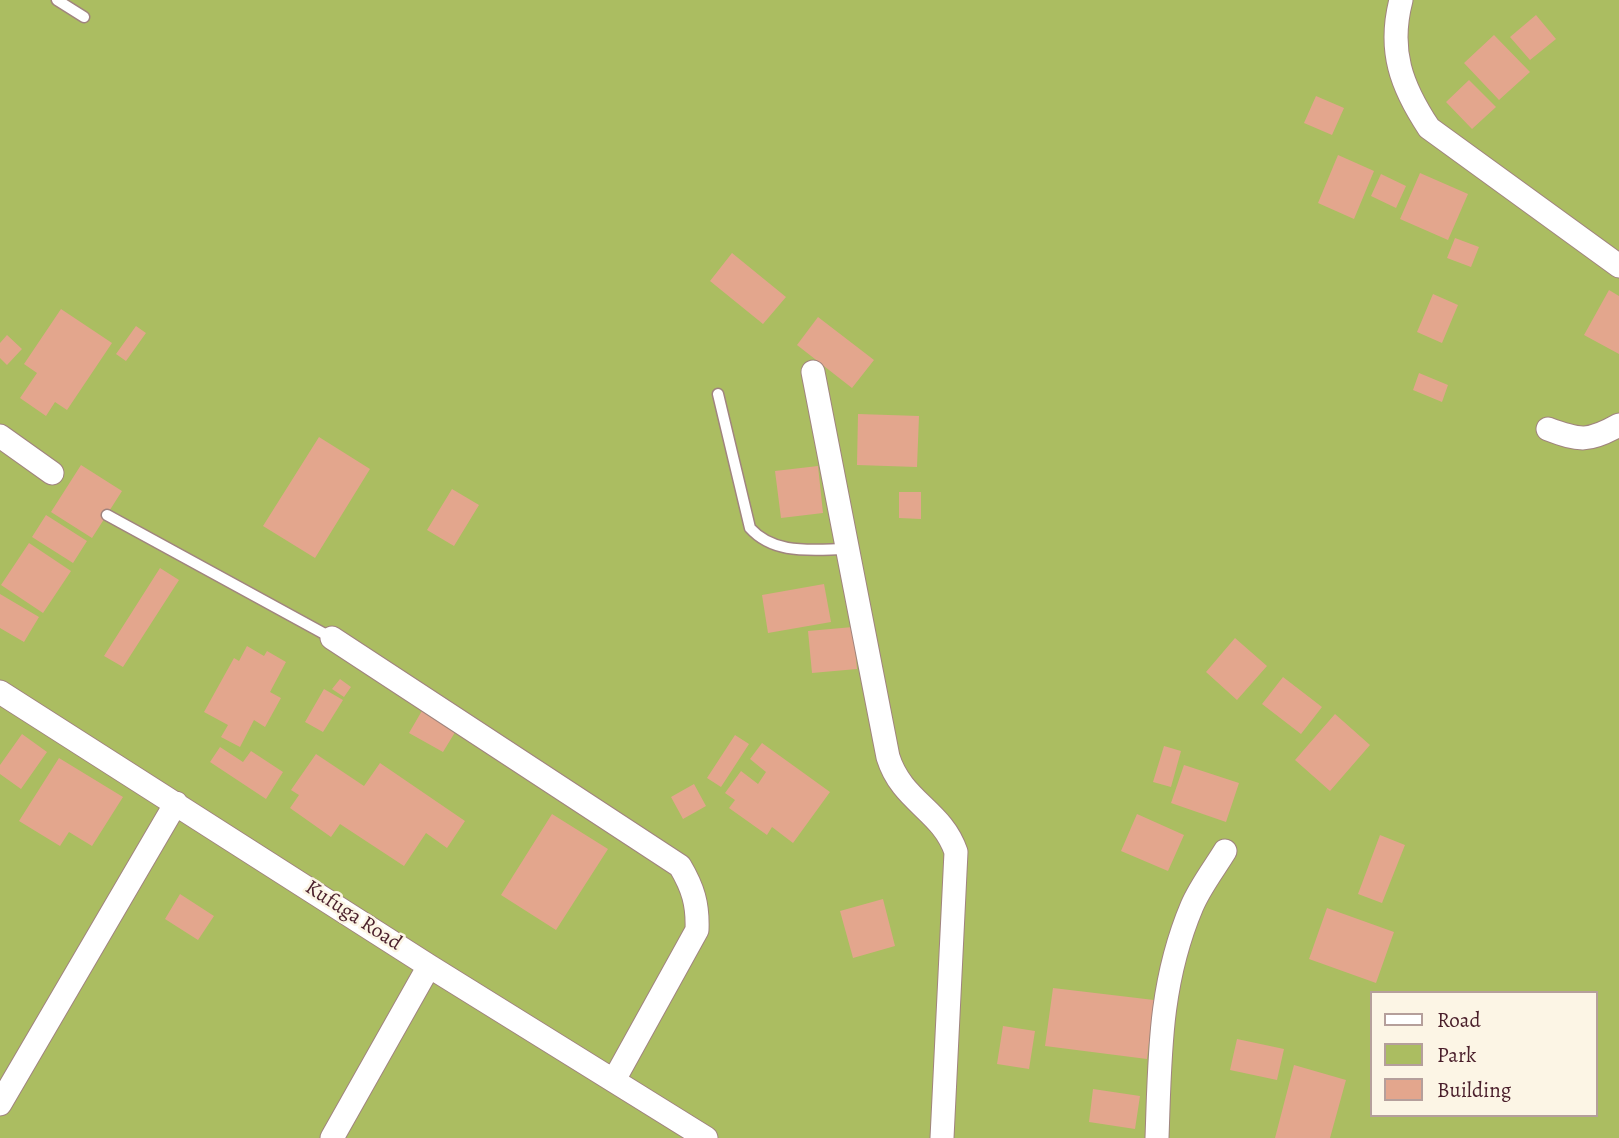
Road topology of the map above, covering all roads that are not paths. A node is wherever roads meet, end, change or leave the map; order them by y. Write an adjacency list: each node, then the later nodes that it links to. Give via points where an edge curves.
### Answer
1 (57, 0): 3 (lane)
2 (1401, 0): 4 (street, via 1393,46 1412,102 1430,128)
3 (84, 17)
4 (1619, 266)
5 (813, 372): 12 (street)
6 (718, 394): 12 (lane, via 750,528 763,540 788,549)
7 (1619, 425): 8 (street, via 1594,439 1574,439)
8 (1548, 429)
9 (0, 436): 10 (street)
10 (52, 473)
11 (107, 515): 13 (lane)
12 (848, 549): 22 (street, via 894,777 940,822 956,852)
13 (332, 638): 18 (street, via 680,866 693,888 697,930)
14 (0, 692): 15 (street, Kufuga Road)
15 (176, 803): 17 (street, Kufuga Road); 19 (street)
16 (1226, 851): 23 (street, via 1192,904 1173,958 1161,1014)
17 (429, 965): 18 (street, Kufuga Road); 20 (street)
18 (614, 1080): 21 (street, Kufuga Road)
19 (0, 1104)
20 (331, 1138)
21 (706, 1138)
22 (942, 1138)
23 (1157, 1138)

